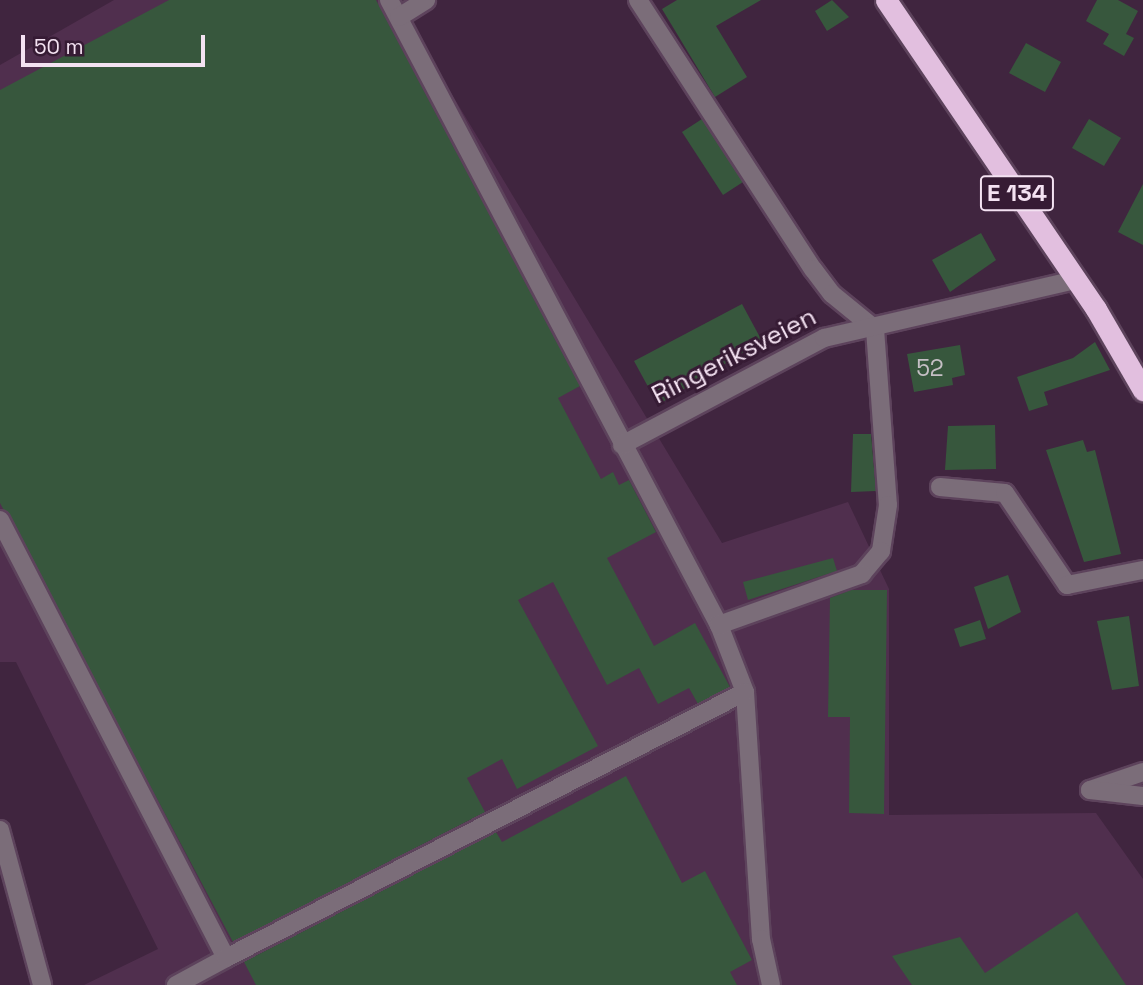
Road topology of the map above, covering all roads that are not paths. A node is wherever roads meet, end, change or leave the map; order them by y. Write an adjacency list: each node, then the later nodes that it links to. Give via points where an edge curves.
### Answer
1 (389, 0): 5 (lane)
2 (426, 0): 5 (lane)
3 (638, 0): 7 (lane, via 813,269 832,294)
4 (886, 0): 6 (highway, E 134)
5 (399, 17): 9 (lane)
6 (1076, 280): 7 (lane, Ringeriksveien); 8 (highway, E 134)
7 (874, 329): 9 (lane, Ringeriksveien, via 824,338); 13 (lane, via 888,505 881,551 862,574)
8 (1143, 390)
9 (622, 445): 13 (lane)
10 (940, 487): 12 (lane, via 1005,492 1067,585 1079,588)
11 (0, 520): 18 (lane)
12 (1143, 570)
13 (719, 625): 14 (lane)
14 (745, 692): 18 (lane); 21 (lane, via 761,939)
15 (1143, 772): 16 (lane, via 1090,790)
16 (1143, 796)
17 (0, 830): 19 (lane)
18 (226, 958): 20 (lane)
19 (42, 985)
20 (176, 985)
21 (771, 985)

